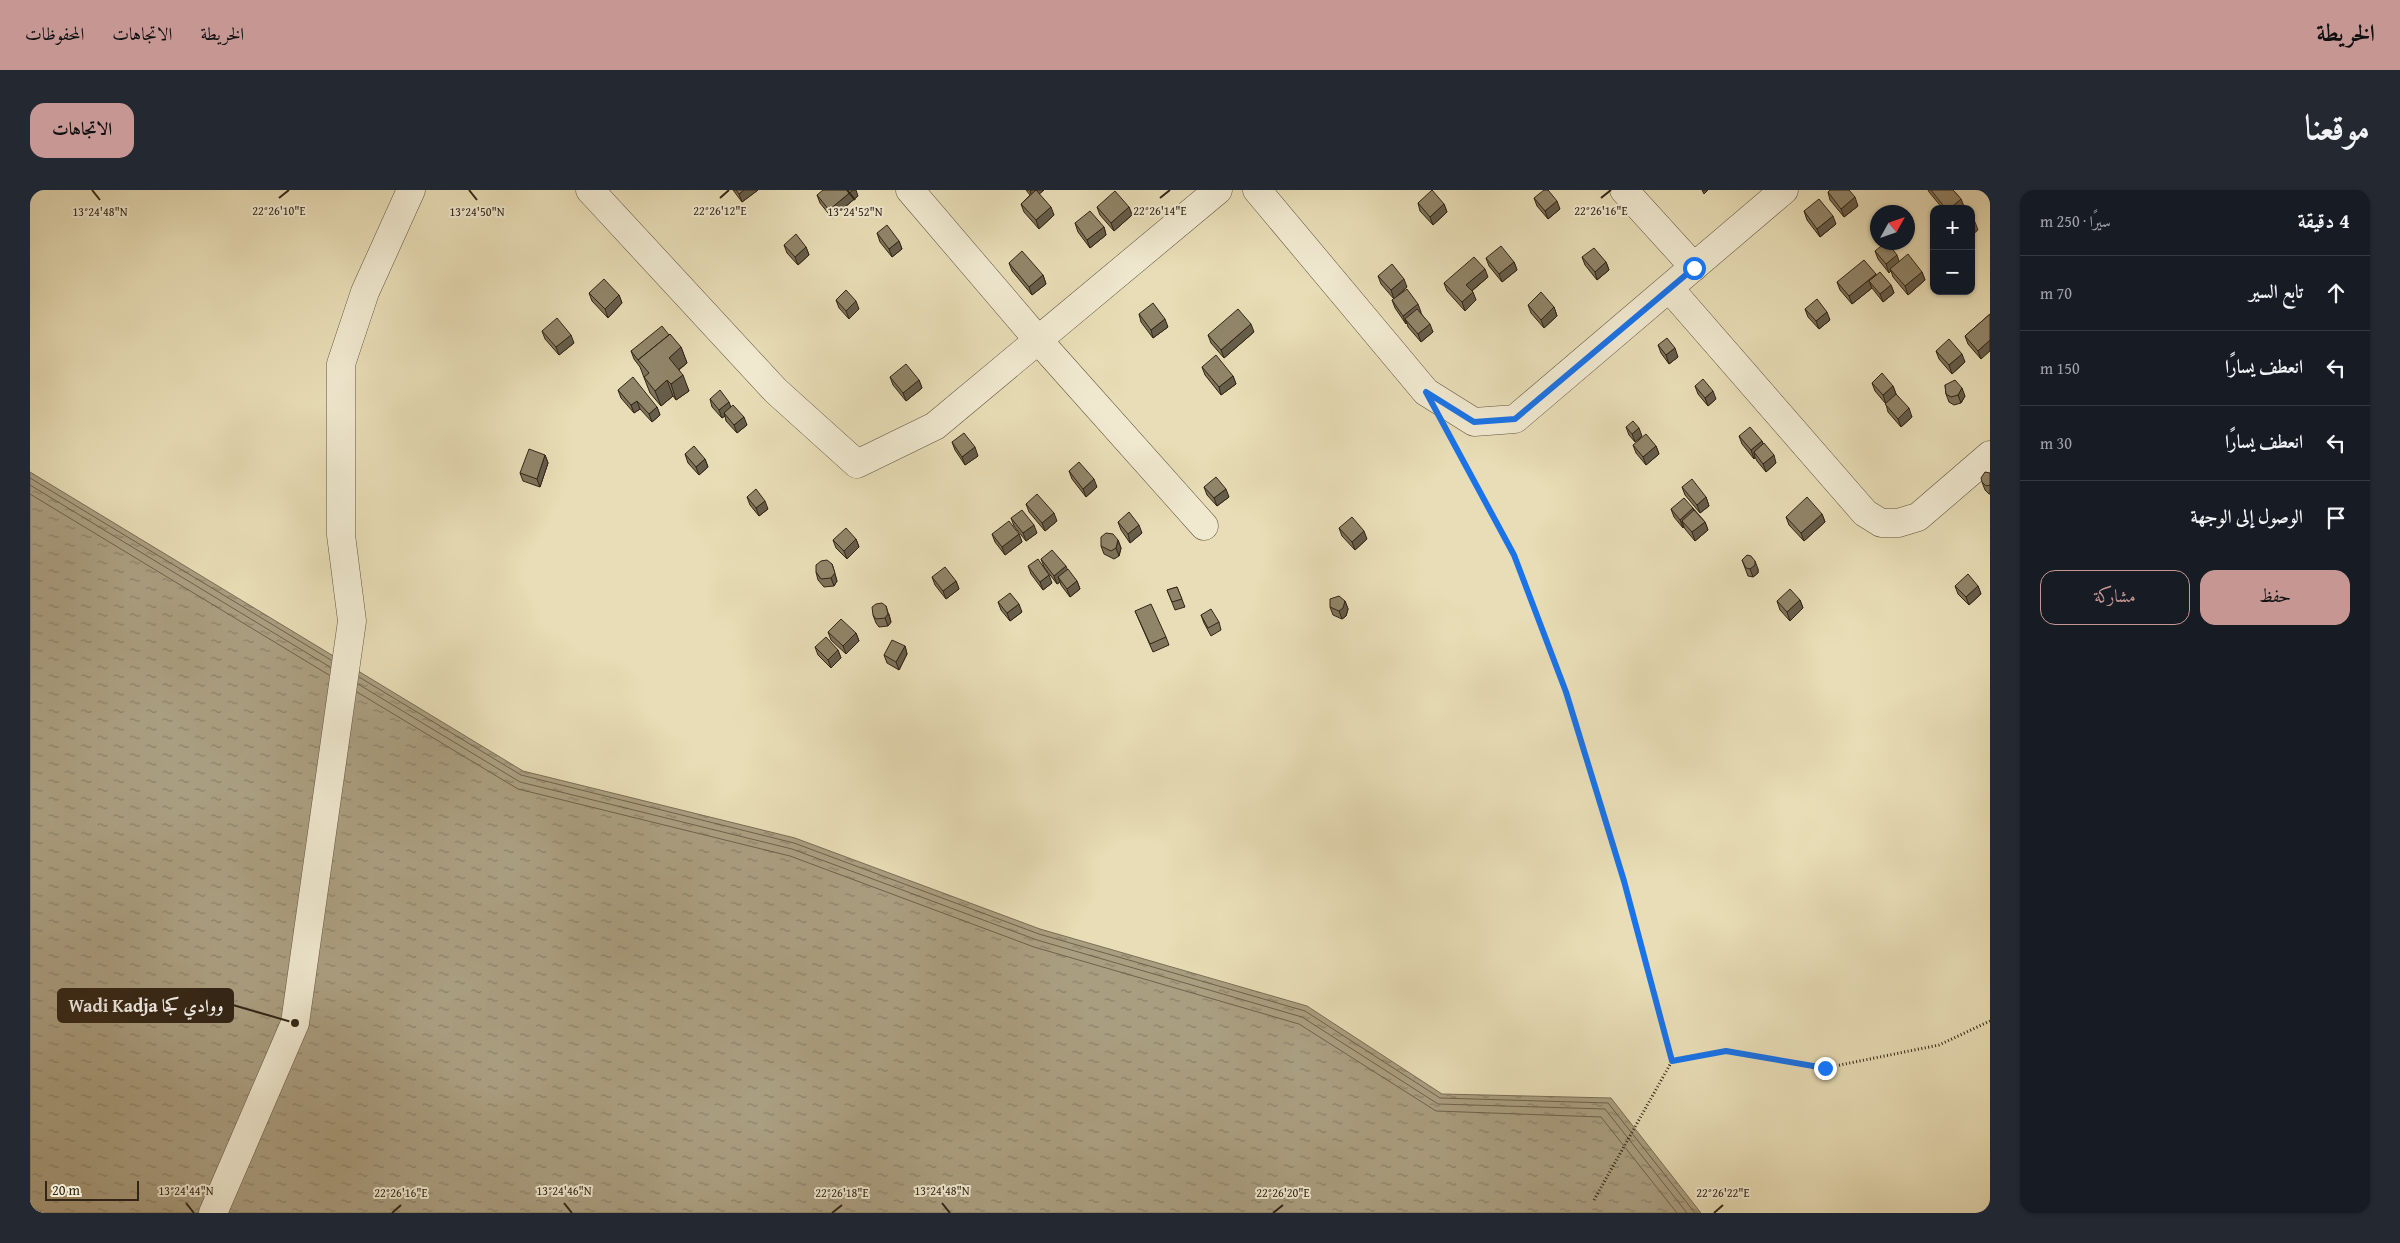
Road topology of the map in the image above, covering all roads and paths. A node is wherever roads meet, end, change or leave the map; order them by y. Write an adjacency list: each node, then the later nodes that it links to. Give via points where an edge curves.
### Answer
1 (411, 190): 17 (street, via 365,292 341,364 341,535 352,621 295,1023)
2 (590, 190): 10 (street, via 776,391 857,464 935,426)
3 (910, 190): 10 (street)
4 (1218, 190): 10 (street)
5 (1258, 190): 9 (street, via 1426,392 1474,422 1515,419)
6 (1624, 190): 8 (street)
7 (1784, 190): 8 (street)
8 (1694, 268): 9 (street)
9 (1670, 289): 12 (street, via 1865,513 1881,523 1898,523 1918,517)
10 (1039, 341): 13 (street)
11 (1454, 444): 15 (path, via 1514,555 1566,692 1624,881)
12 (1990, 455)
13 (1204, 526)
14 (1990, 1021): 15 (path, via 1939,1045 1825,1068 1726,1051)
15 (1672, 1061): 16 (path)
16 (1594, 1200)
17 (213, 1213)

